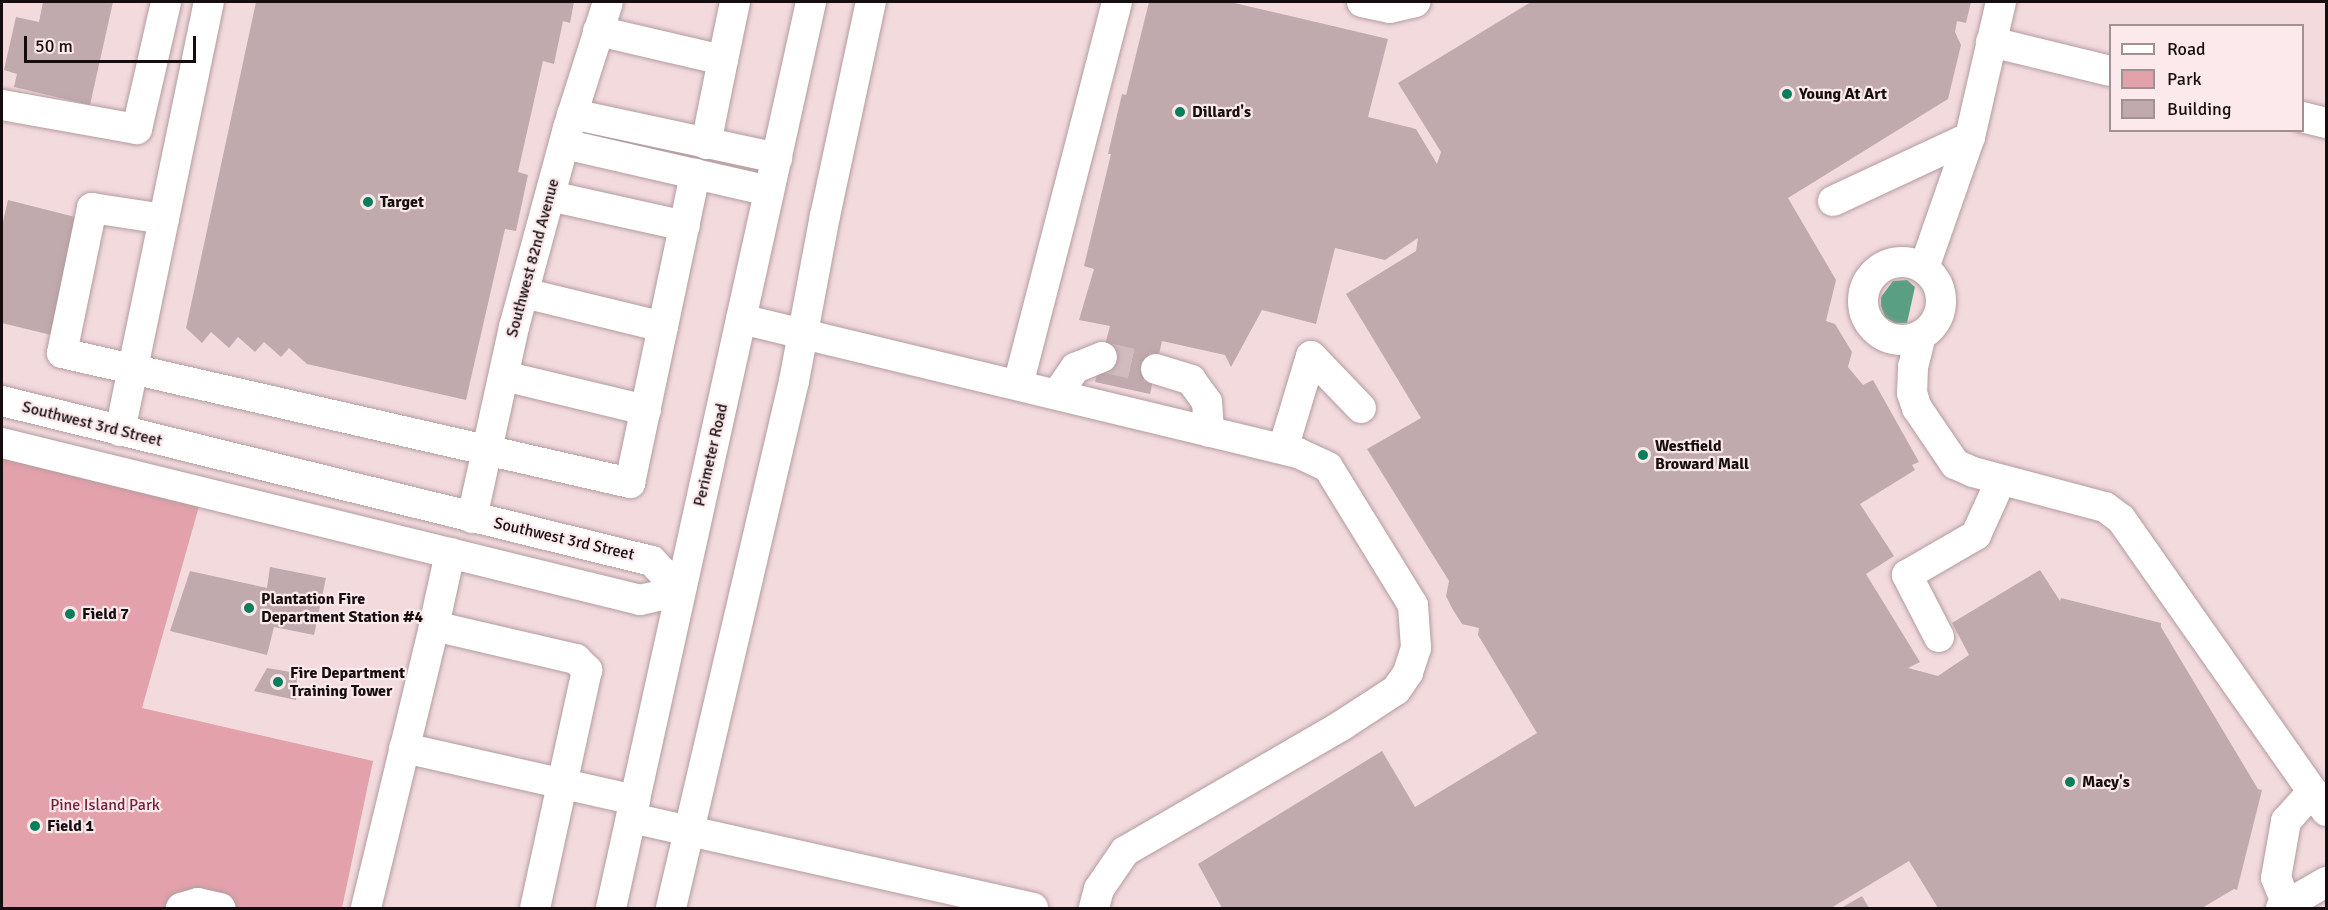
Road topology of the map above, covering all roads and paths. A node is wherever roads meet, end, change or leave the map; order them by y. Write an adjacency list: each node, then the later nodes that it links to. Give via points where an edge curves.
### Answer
1 (166, 2): 15 (street, via 136,129)
2 (209, 2): 27 (street)
3 (608, 2): 11 (street, Southwest 82nd Avenue)
4 (735, 2): 13 (street)
5 (811, 2): 22 (street, Perimeter Road)
6 (871, 2): 33 (street)
7 (1117, 2): 39 (street)
8 (1362, 2): 9 (street, via 1390,8)
9 (1414, 2)
10 (2001, 2): 12 (street)
11 (598, 31): 13 (street); 16 (street, Southwest 82nd Avenue)
12 (1991, 42): 14 (street); 19 (street)
13 (723, 60): 21 (street)
14 (2109, 71)
15 (2, 105)
16 (572, 114): 20 (street, Southwest 82nd Avenue); 21 (street)
17 (2304, 118): 18 (street)
18 (2326, 123)
19 (1970, 137): 26 (street); 29 (street)
20 (564, 144): 23 (street); 25 (street, Southwest 82nd Avenue)
21 (706, 144): 22 (street)
22 (777, 158): 24 (street, Perimeter Road)
23 (695, 174): 24 (street); 28 (street)
24 (769, 191): 31 (street, Perimeter Road)
25 (550, 196): 28 (street); 30 (street, Southwest 82nd Avenue)
26 (1833, 201)
27 (164, 219): 36 (street); 36 (street, via 92,208 62,353)
28 (684, 226): 32 (street)
29 (1924, 268): 34 (street, via 1935,277 1941,303 1938,316); 34 (street, via 1913,263 1887,264 1876,271 1863,292 1866,317 1878,332 1896,339)
30 (524, 293): 32 (street); 38 (street, Southwest 82nd Avenue)
31 (741, 320): 33 (street); 54 (street, Perimeter Road)
32 (663, 327): 43 (street)
33 (803, 334): 39 (street); 61 (street)
34 (1921, 335): 49 (street, via 1913,367 1912,393 1917,408 1955,464)
35 (1102, 357): 40 (street, via 1075,369)
36 (133, 367): 44 (street); 48 (street)
37 (1156, 369): 45 (street, via 1191,380 1207,402)
38 (504, 376): 43 (street); 48 (street, Southwest 82nd Avenue)
39 (1018, 385): 40 (street)
40 (1057, 394): 45 (street)
41 (2, 401): 44 (street, Southwest 3rd Street)
42 (1361, 408): 47 (street, via 1311,356)
43 (645, 410): 48 (street, via 630,483)
44 (120, 431): 50 (street, Southwest 3rd Street)
45 (1209, 432): 47 (street)
46 (2, 442): 52 (street)
47 (1283, 449): 71 (street, via 1328,467 1413,605 1416,648 1408,673 1396,690 1341,726 1125,851 1099,889)
48 (487, 451): 51 (street, Southwest 82nd Avenue)
49 (2001, 480): 56 (street, via 1976,535 1907,575); 59 (street, via 2104,507 2121,519)
50 (417, 504): 51 (street, Southwest 3rd Street); 52 (street)
51 (472, 518): 54 (street, Southwest 3rd Street, via 652,561)
52 (396, 540): 53 (street)
53 (450, 553): 54 (street, via 640,600); 55 (street)
54 (680, 591): 60 (street, Perimeter Road)
55 (434, 626): 57 (street); 58 (street, via 576,659 587,670)
56 (1939, 637)
57 (404, 748): 58 (street); 66 (street)
58 (562, 784): 60 (street); 67 (street)
59 (2320, 801): 63 (street, via 2286,821 2276,878)
60 (633, 809): 61 (street); 68 (street, Perimeter Road)
61 (687, 830): 69 (street); 70 (street)
62 (2326, 882): 63 (street)
63 (2284, 907)
64 (181, 909): 65 (street, via 198,903)
65 (220, 909)
66 (366, 909)
67 (535, 909)
68 (611, 909)
69 (670, 909)
70 (1033, 909)
71 (1094, 909)

